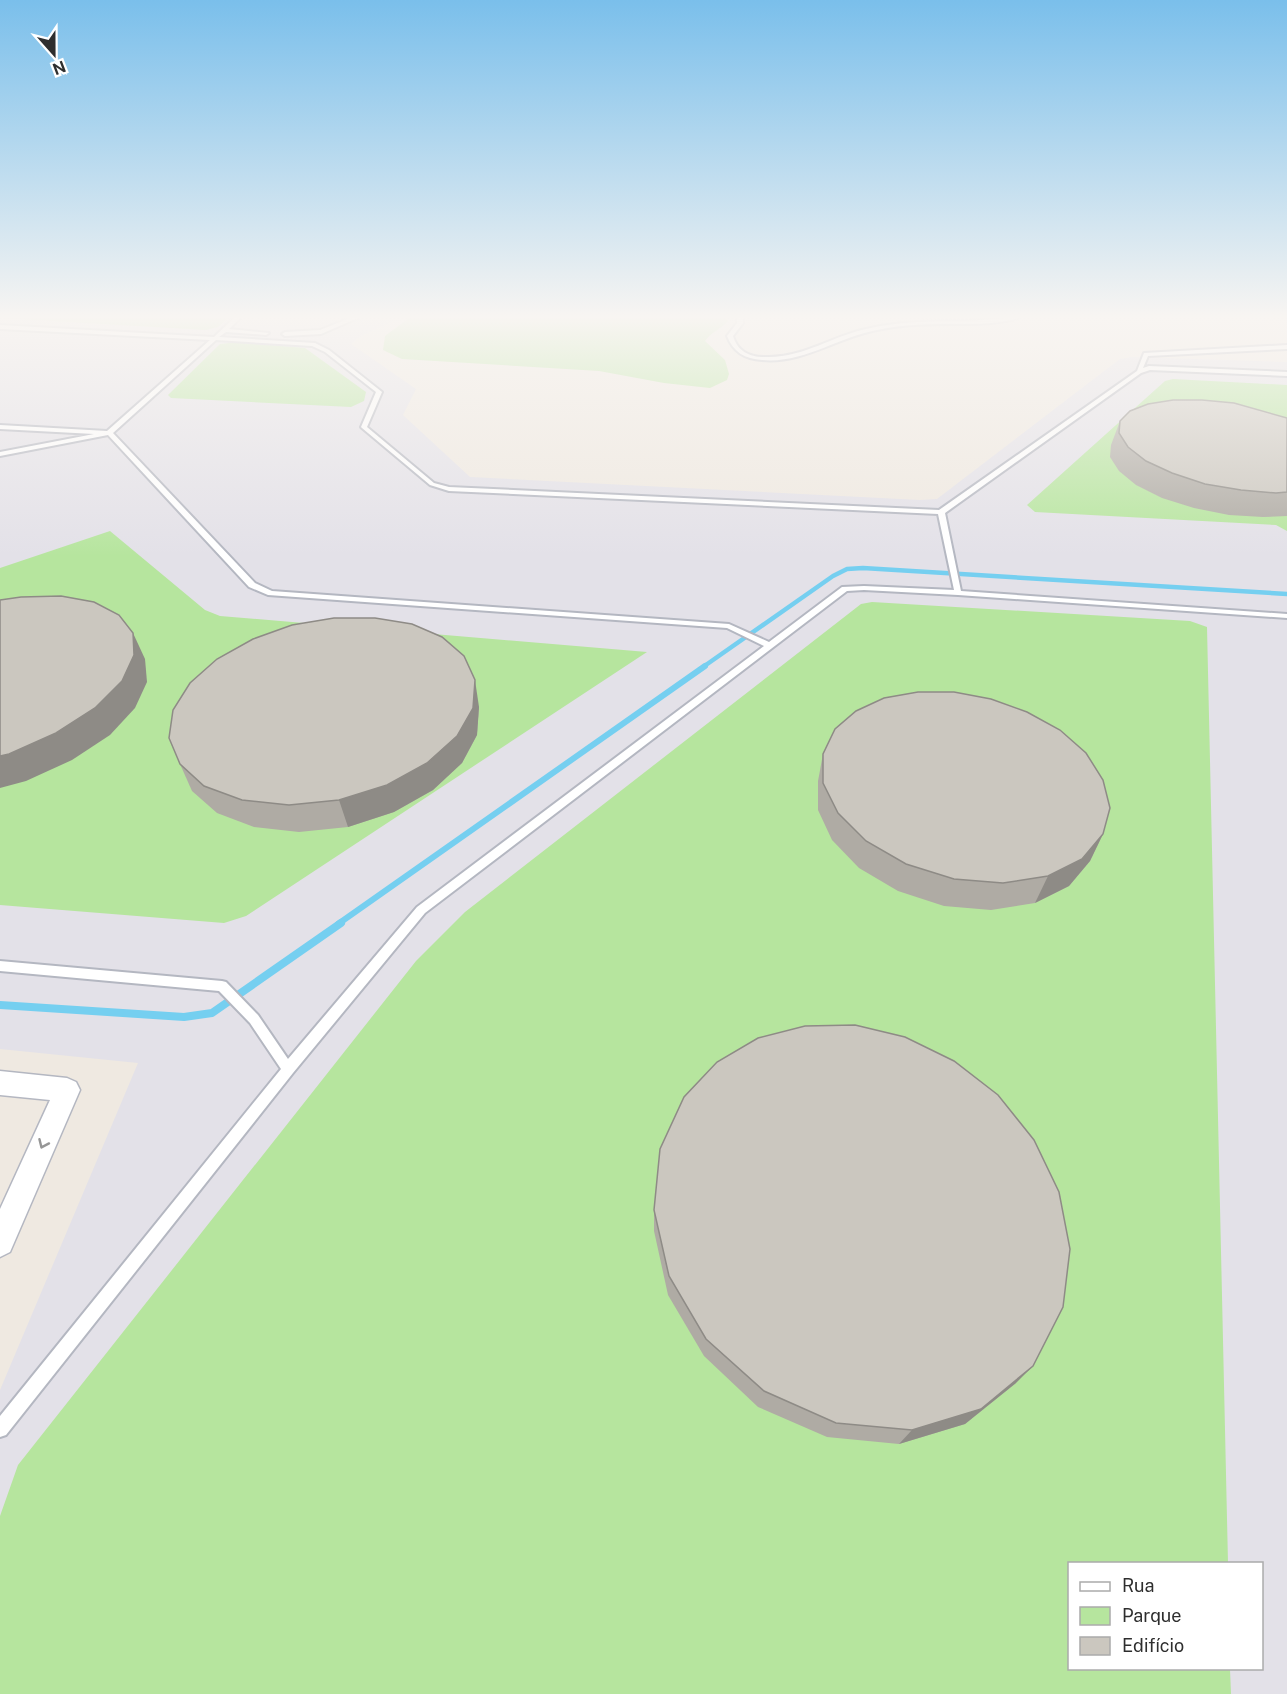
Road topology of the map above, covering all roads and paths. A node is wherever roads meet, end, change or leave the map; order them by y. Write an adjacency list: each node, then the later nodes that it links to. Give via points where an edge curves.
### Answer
1 (149, 397): 5 (lane)
2 (377, 397): 7 (lane, via 364,427 432,484 449,489)
3 (1104, 397): 7 (lane)
4 (0, 427): 5 (lane)
5 (109, 433): 6 (lane); 10 (lane, via 252,585 272,593 729,626)
6 (0, 453)
7 (941, 512): 8 (lane)
8 (957, 593): 9 (lane); 10 (lane, via 845,590)
9 (1287, 616)
10 (769, 645): 12 (lane, via 421,910)
11 (0, 966): 12 (lane, via 222,986 254,1019)
12 (288, 1069): 15 (lane)
13 (0, 1083): 14 (street, one-way to 14, via 67,1090)
14 (0, 1242)
15 (0, 1429)

